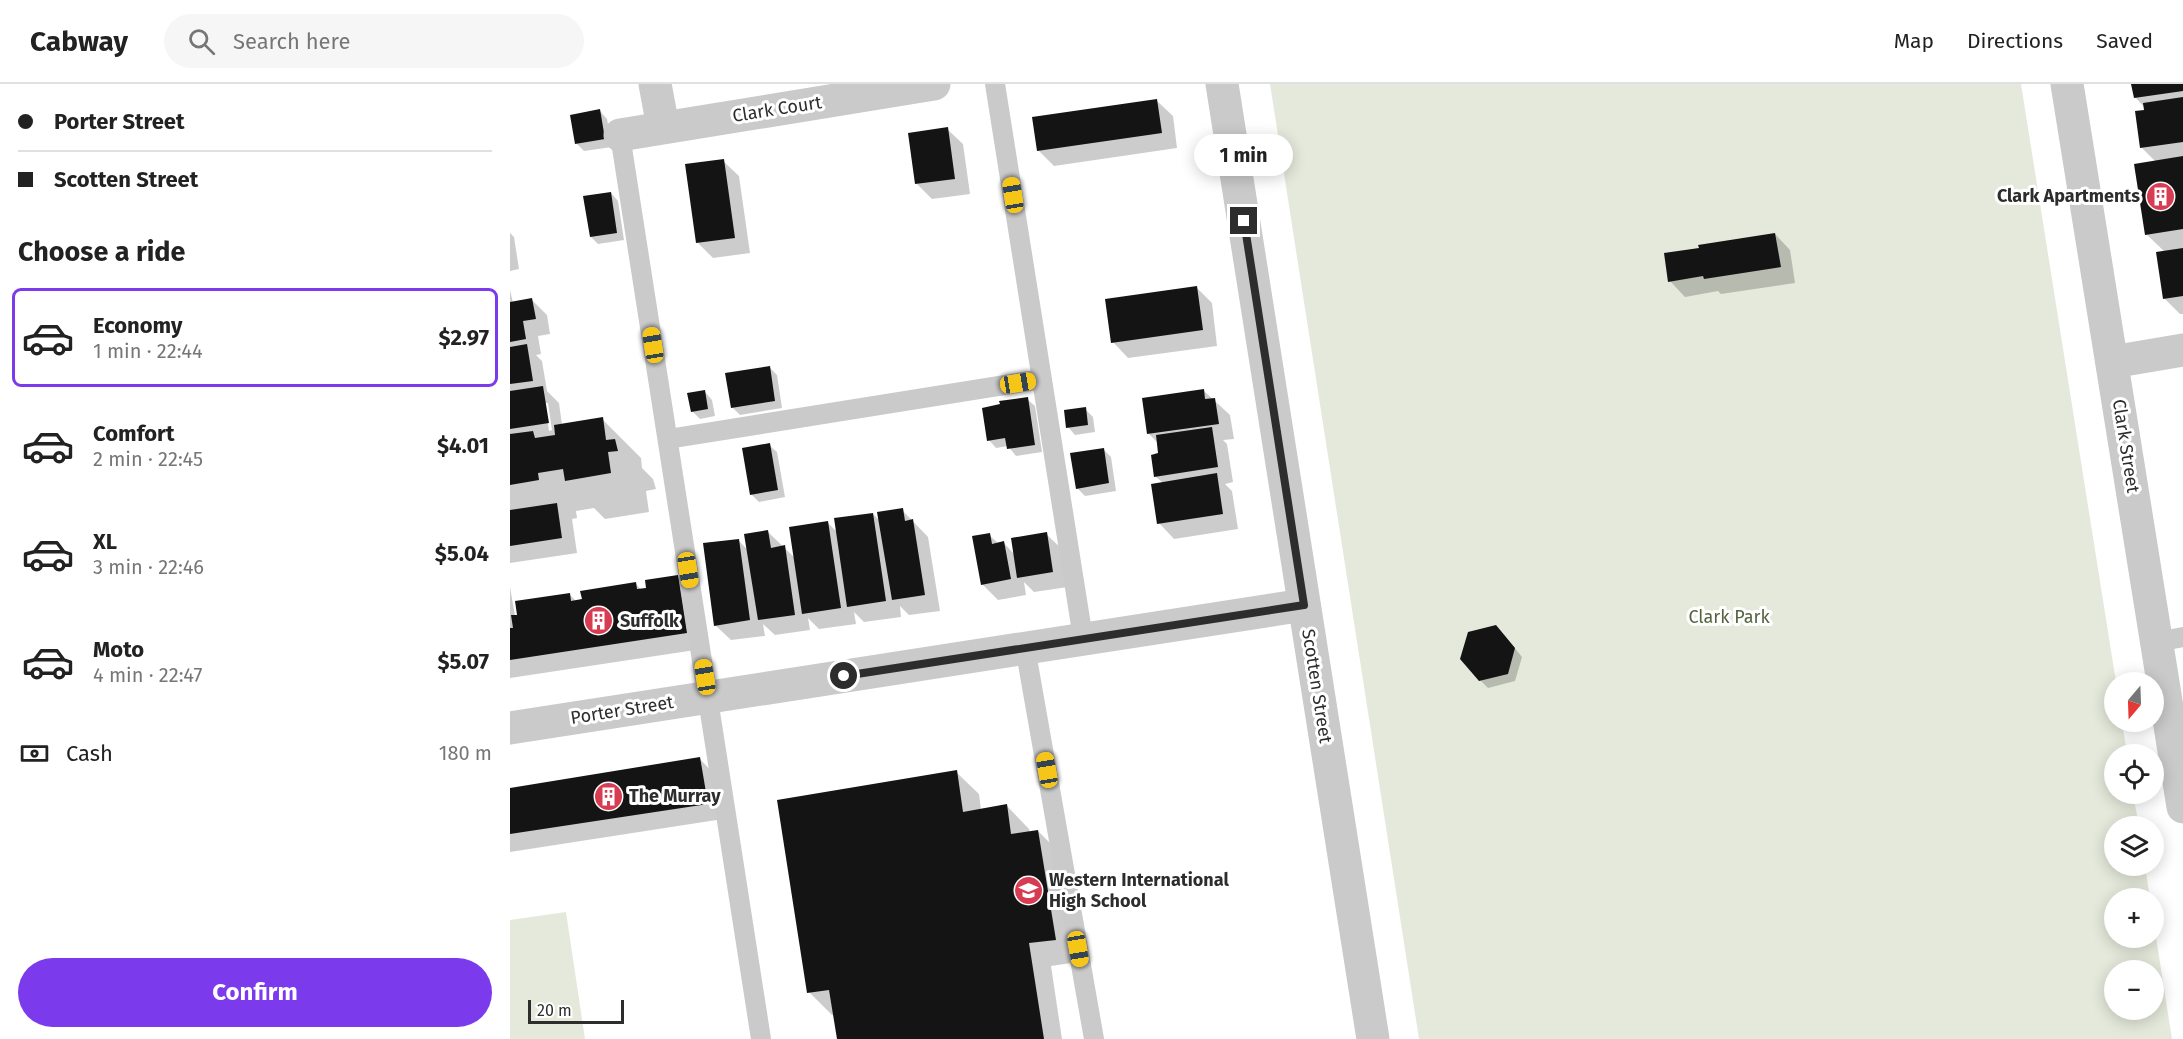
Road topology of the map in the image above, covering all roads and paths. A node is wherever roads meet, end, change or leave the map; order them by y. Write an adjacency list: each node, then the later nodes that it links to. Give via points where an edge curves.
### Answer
1 (655, 84): 6 (street)
2 (934, 84): 6 (street, Clark Court)
3 (995, 84): 10 (lane)
4 (1222, 84): 12 (street, Scotten Street)
5 (2067, 84): 9 (street, Clark Street)
6 (663, 127): 7 (street, Clark Court)
7 (620, 135): 11 (lane)
8 (2183, 350): 9 (street)
9 (2112, 362): 14 (street, Clark Street)
10 (1042, 379): 11 (lane); 13 (lane)
11 (668, 439): 16 (lane)
12 (1304, 605): 13 (street, Porter Street); 21 (street, Scotten Street)
13 (1083, 638): 15 (street, Porter Street)
14 (2170, 640): 18 (street, Clark Street)
15 (1025, 647): 16 (street, Porter Street); 20 (lane)
16 (708, 697): 17 (street, Porter Street); 19 (lane)
17 (510, 728)
18 (2183, 807)
19 (761, 1039)
20 (1094, 1039)
21 (1373, 1039)

